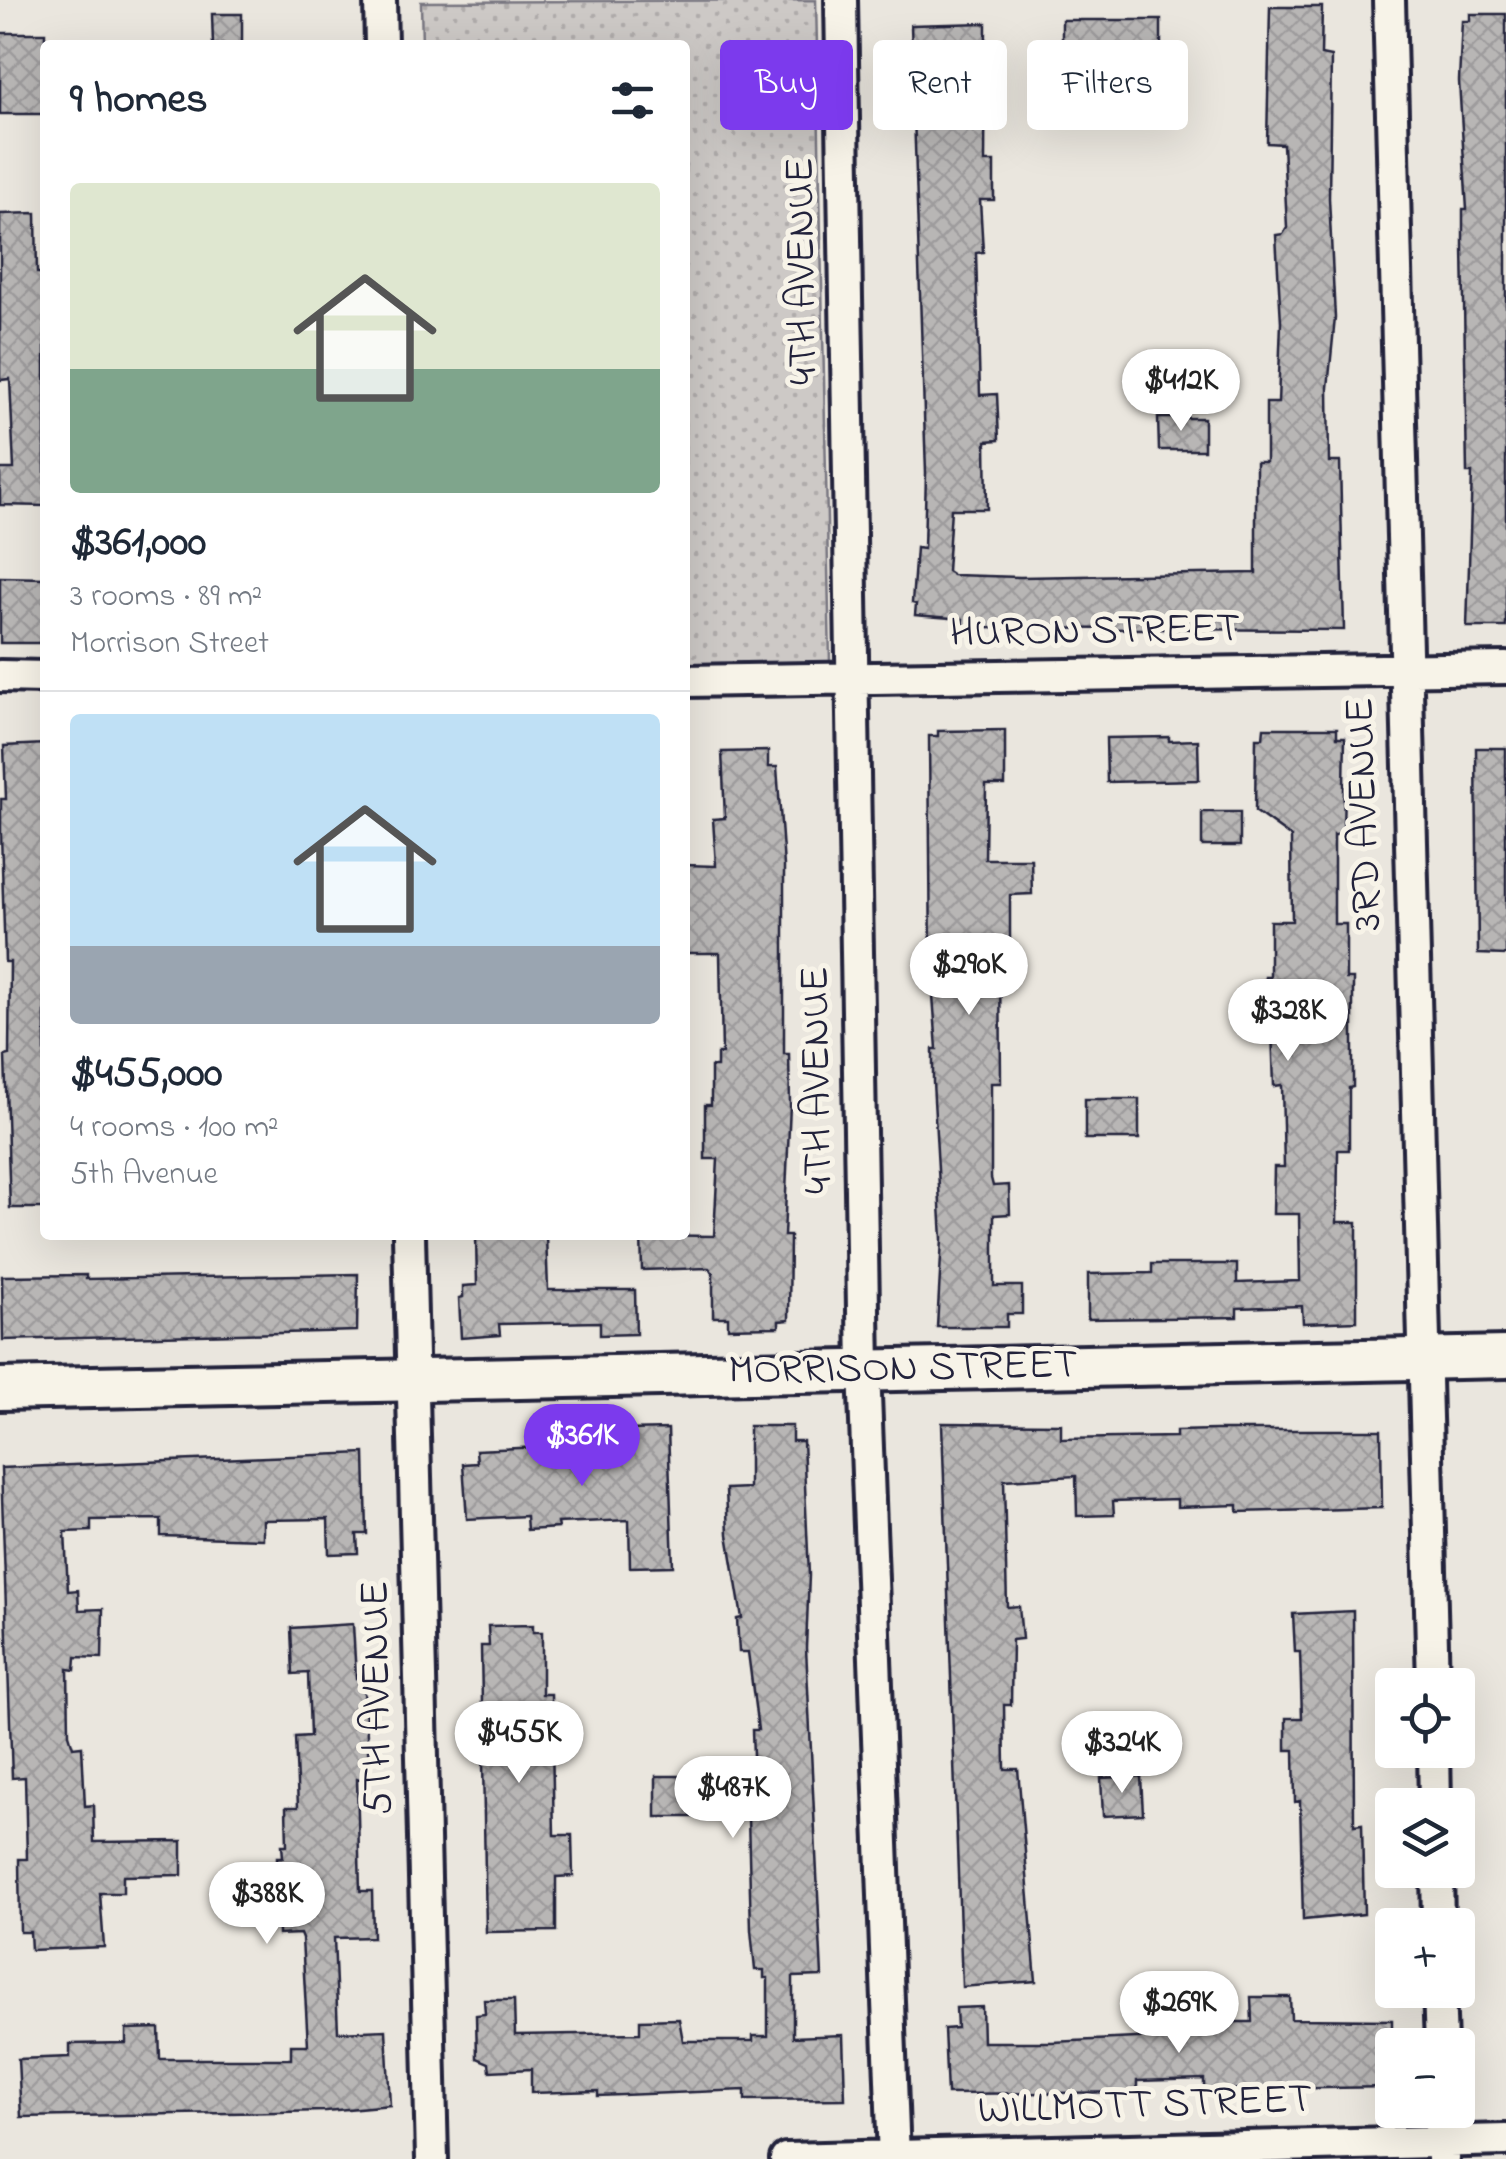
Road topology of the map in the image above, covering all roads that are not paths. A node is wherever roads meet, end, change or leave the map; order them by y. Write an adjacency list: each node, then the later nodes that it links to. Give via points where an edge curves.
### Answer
1 (380, 0): 4 (street)
2 (841, 0): 9 (street, 4TH AVENUE)
3 (1389, 0): 5 (street, 3RD AVENUE)
4 (381, 40)
5 (1403, 668): 6 (street, HURON STREET); 9 (street, HURON STREET); 13 (street, 3RD AVENUE)
6 (1506, 668)
7 (0, 676): 8 (street)
8 (40, 677)
9 (855, 680): 10 (street, HURON STREET); 14 (street, 4TH AVENUE)
10 (690, 681)
11 (409, 1240): 15 (street, 5TH AVENUE)
12 (1506, 1357): 13 (street, MORRISON STREET)
13 (1426, 1358): 14 (street, MORRISON STREET); 17 (street, 3RD AVENUE)
14 (864, 1369): 15 (street, MORRISON STREET); 20 (street, 4TH AVENUE)
15 (413, 1380): 16 (street, MORRISON STREET); 21 (street, 5TH AVENUE)
16 (0, 1389)
17 (1433, 1668)
18 (1443, 2136): 19 (street, WILLMOTT STREET); 20 (street, WILLMOTT STREET)
19 (1506, 2140)
20 (894, 2158): 22 (street, WILLMOTT STREET)
21 (432, 2159)
22 (786, 2159)

